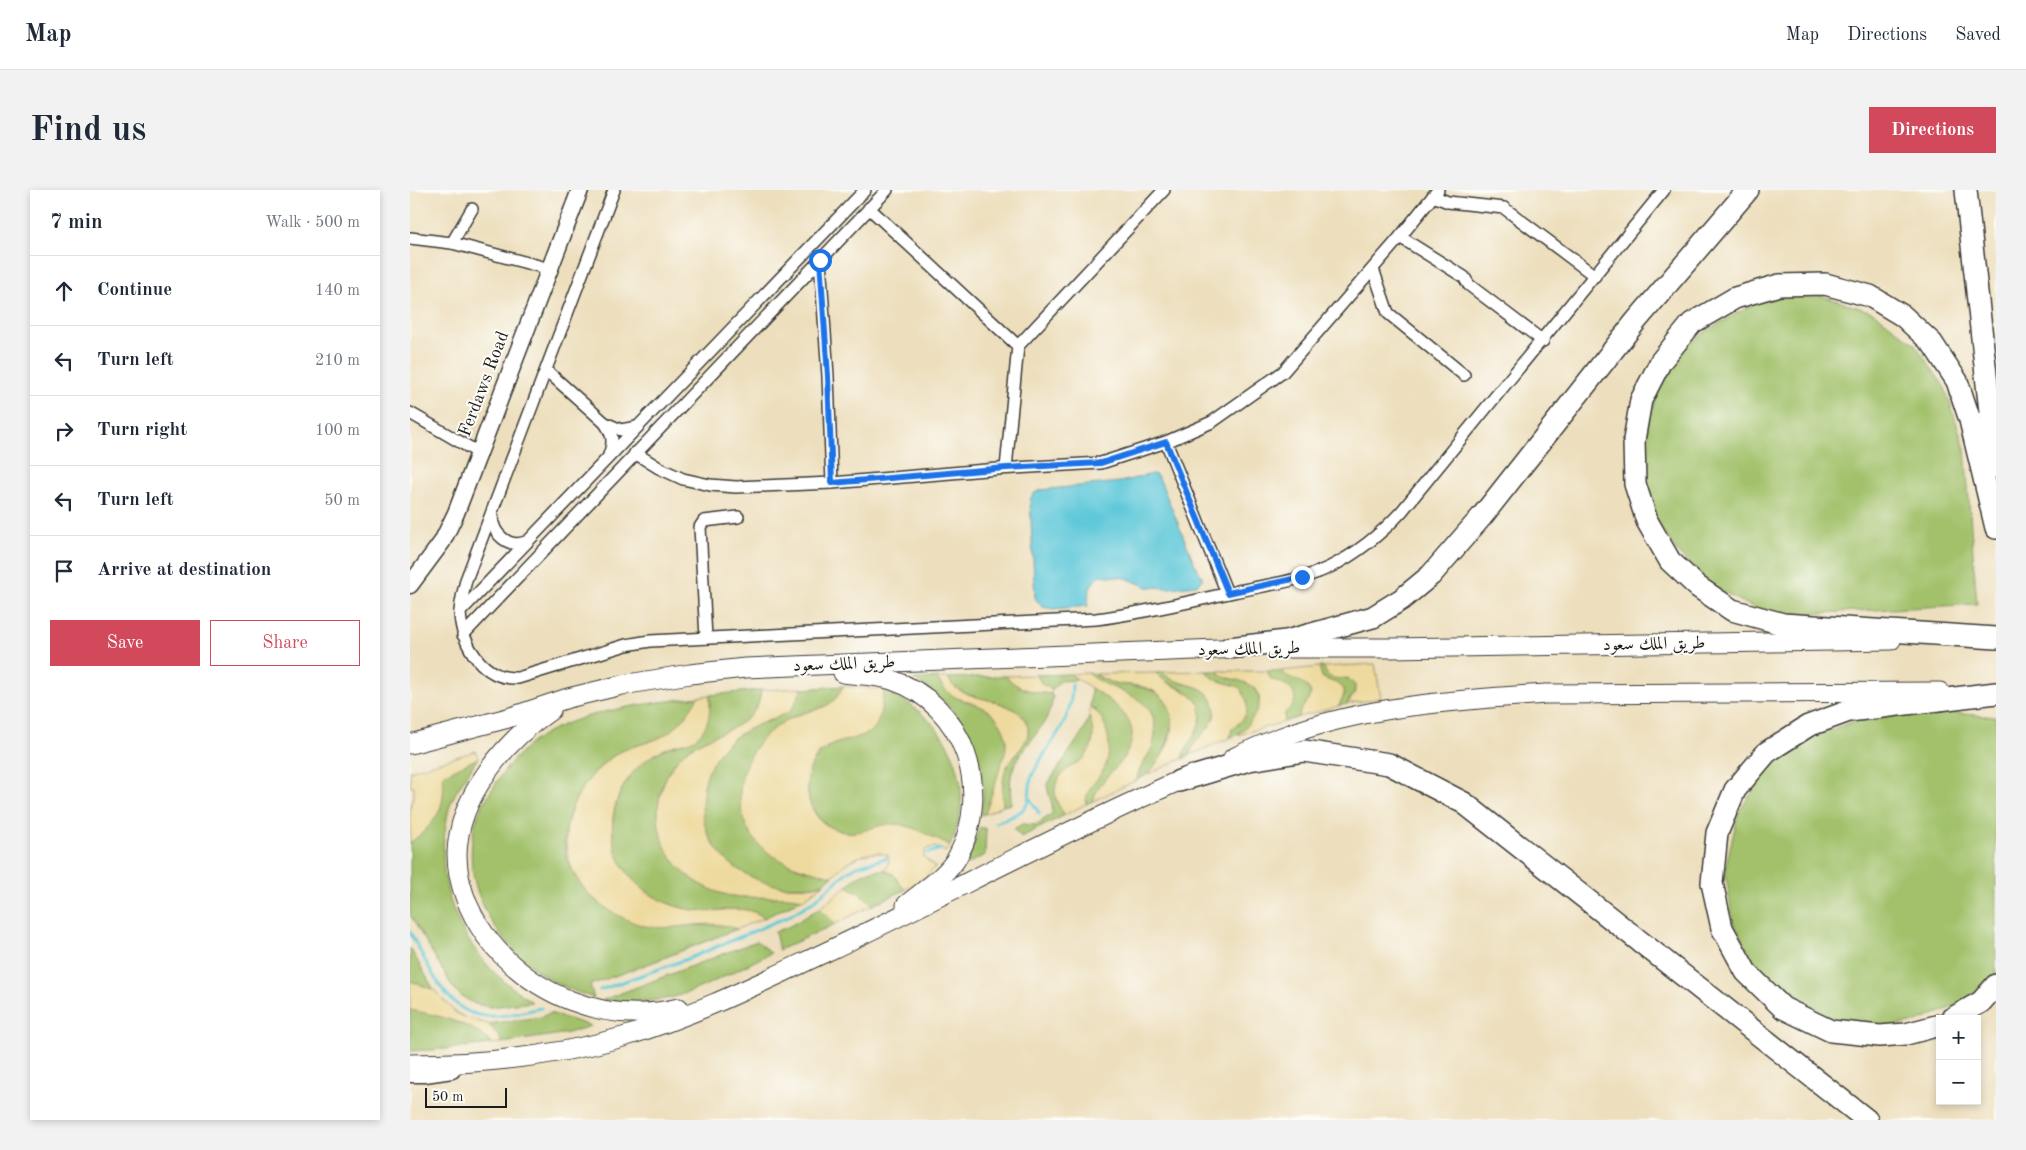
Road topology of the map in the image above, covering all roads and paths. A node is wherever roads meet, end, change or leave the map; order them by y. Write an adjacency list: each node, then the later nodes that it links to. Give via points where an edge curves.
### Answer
1 (580, 190): 16 (street, Ferdaws Road)
2 (614, 190): 23 (street)
3 (865, 190): 19 (street)
4 (887, 190): 10 (street)
5 (1164, 190): 21 (street)
6 (1664, 190): 18 (street)
7 (1748, 190): 45 (highway, via 1636,322 1483,515 1431,575 1373,617 1286,641)
8 (1966, 190): 32 (highway)
9 (1435, 193): 12 (street); 18 (street, via 1448,202 1504,208)
10 (869, 208): 15 (street); 21 (street)
11 (472, 209): 14 (street)
12 (1400, 237): 17 (street); 20 (street, via 1464,278)
13 (410, 238): 14 (street)
14 (452, 243): 16 (street)
15 (820, 260): 22 (street); 34 (street)
16 (550, 269): 29 (street, Ferdaws Road)
17 (1373, 269): 24 (street, via 1388,313); 28 (street, via 1283,372 1212,422)
18 (1595, 276): 20 (street)
19 (719, 341): 22 (street); 27 (street)
20 (1543, 341): 40 (street, via 1402,512 1380,534 1329,567 1302,577)
21 (1018, 346): 33 (street)
22 (731, 353): 30 (street)
23 (547, 371): 26 (street); 35 (street)
24 (1464, 375)
25 (410, 413): 29 (street)
26 (605, 423): 27 (street, via 621,430); 31 (street, via 613,440)
27 (637, 427): 31 (street)
28 (1166, 442): 33 (street, via 1101,463); 40 (street)
29 (479, 453): 39 (street, Ferdaws Road, via 442,542)
30 (635, 453): 34 (street, via 684,479 710,485); 42 (street)
31 (608, 458): 38 (street)
32 (1996, 467)
33 (1006, 468): 34 (street)
34 (832, 483)
35 (492, 514): 38 (street, via 493,527 501,537 516,544); 41 (street, via 466,580)
36 (738, 516): 43 (street, via 704,521 700,528)
37 (1996, 528): 44 (highway, via 1970,420 1957,381 1932,343 1903,316 1870,296 1816,284 1779,285 1735,298 1692,323 1661,361 1641,400 1634,440 1635,484 1647,521 1670,561 1698,588 1732,610 1783,624)
38 (529, 540): 41 (street)
39 (410, 585)
40 (1228, 593): 43 (street, via 1138,614 1096,620)
41 (460, 612): 42 (street)
42 (463, 635): 43 (street, via 478,662 498,676 509,678 626,645)
43 (706, 638)
44 (1996, 638): 45 (main road, طريق الملك سعود)
45 (1229, 648): 46 (main road, طريق الملك سعود)
46 (794, 666): 48 (main road, طريق الملك سعود, via 690,674); 53 (main road, via 891,679 909,687 938,709 961,741 968,757 972,775 970,818 957,856 946,872)
47 (1996, 693): 52 (main road, via 1545,694 1486,698 1335,721 1280,738); 57 (highway, via 1848,711 1808,726 1767,752 1735,790 1717,832 1712,883 1722,928 1746,972 1783,1008 1831,1031 1880,1036 1906,1034)
48 (568, 698): 49 (main road, طريق الملك سعود); 55 (main road, via 530,724 506,747 484,776 470,802 457,853 460,880 478,925 499,953 524,975 576,1004 607,1012 635,1014 665,1012)
49 (508, 718): 50 (main road); 51 (main road)
50 (410, 744)
51 (410, 756)
52 (1179, 781): 53 (main road); 61 (highway, via 1249,760 1304,751 1389,764 1464,803)
53 (882, 925): 55 (main road)
54 (1996, 986): 56 (highway, via 1981,1002)
55 (737, 994): 58 (main road, via 623,1037)
56 (1958, 1015)
57 (1936, 1026)
58 (537, 1056): 59 (main road); 60 (street)
59 (410, 1064)
60 (410, 1074)
61 (1867, 1120)

